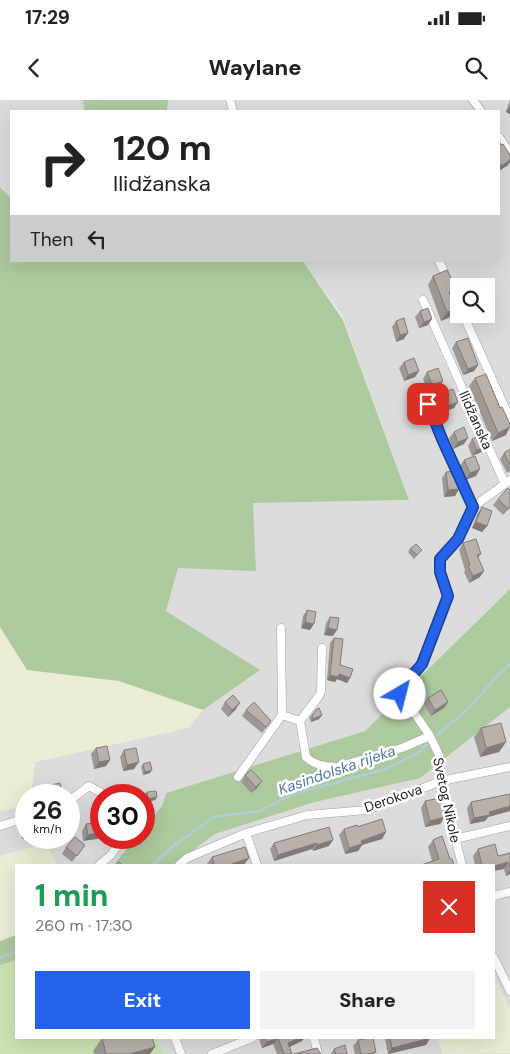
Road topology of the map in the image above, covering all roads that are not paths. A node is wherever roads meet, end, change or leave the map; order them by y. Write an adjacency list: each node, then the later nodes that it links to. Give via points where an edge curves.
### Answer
1 (500, 138): 2 (street)
2 (510, 153)
3 (439, 262): 4 (street)
4 (450, 285)
5 (423, 300): 9 (street, Ilidžanska)
6 (467, 323): 8 (street)
7 (428, 404): 10 (street)
8 (510, 419)
9 (508, 482): 10 (street, Ilidžanska)
10 (473, 507): 15 (street, Ilidžanska, via 458,539 440,559 440,572 448,596 422,664 400,694)
11 (282, 628): 13 (street)
12 (322, 648): 14 (street, via 321,691)
13 (282, 715): 14 (street); 17 (street)
14 (300, 721): 15 (street, via 306,757 327,768 402,748)
15 (430, 736): 18 (street, Svetog Nikole, via 439,755)
16 (510, 767): 18 (street, Derokova)
17 (238, 777)
18 (442, 781): 22 (street, Derokova, via 367,810 307,814); 23 (street, Svetog Nikole)
19 (15, 821): 20 (street)
20 (0, 826)
21 (510, 826): 23 (street)
22 (246, 833): 26 (street, Derokova, via 187,858); 27 (street)
23 (455, 838): 28 (street, Svetog Nikole)
24 (115, 849): 25 (street)
25 (100, 864)
26 (180, 864)
27 (257, 864)
28 (462, 864)
29 (510, 892): 30 (street)
30 (495, 896)
31 (495, 960): 32 (street)
32 (510, 991)
33 (175, 1039): 36 (street)
34 (250, 1039): 37 (street)
35 (314, 1039): 38 (street)
36 (181, 1054)
37 (212, 1054)
38 (318, 1054)

